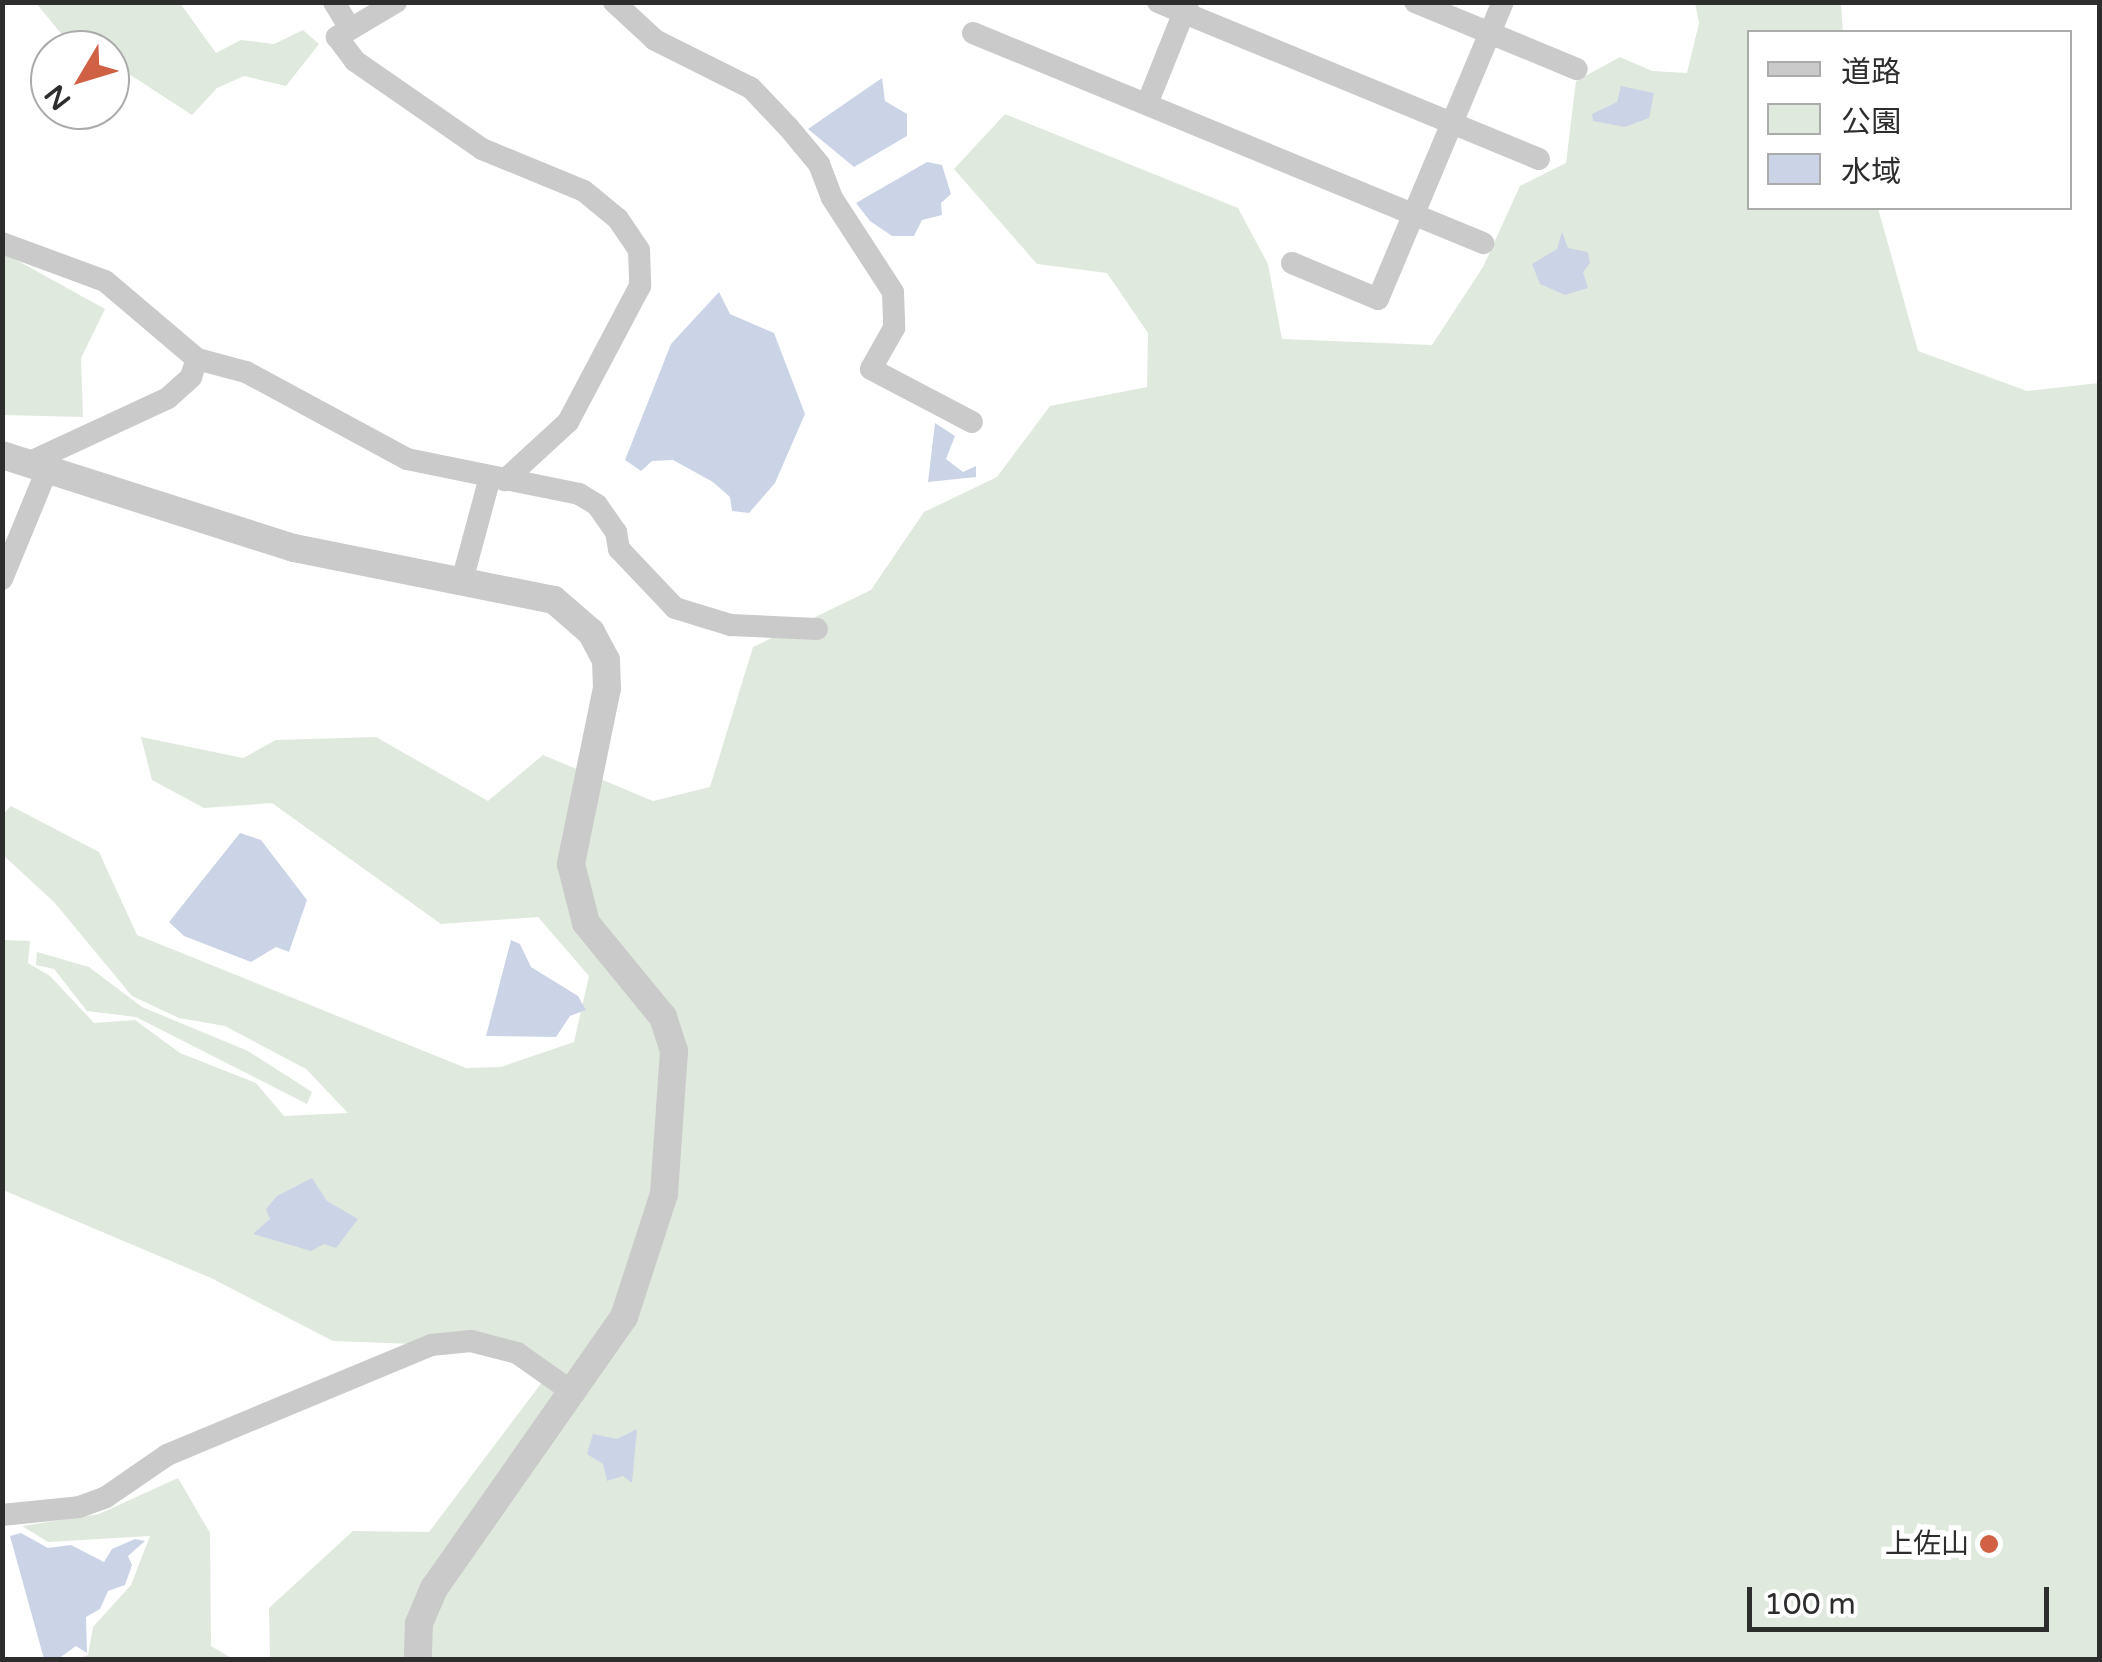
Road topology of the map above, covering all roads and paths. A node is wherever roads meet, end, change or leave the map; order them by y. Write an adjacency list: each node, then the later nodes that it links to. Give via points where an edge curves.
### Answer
1 (334, 2): 8 (street)
2 (396, 2): 8 (street)
3 (614, 2): 20 (street, via 656,40 752,88 788,128 818,164 832,198 893,292 894,328 871,370)
4 (1158, 2): 7 (street)
5 (1414, 2): 10 (street)
6 (1503, 2): 10 (street)
7 (1186, 8): 12 (street); 13 (street)
8 (350, 29): 22 (street, via 338,38 355,61 408,102 482,148 584,191 618,219 639,250 640,286 568,422)
9 (973, 33): 12 (street)
10 (1490, 33): 11 (street); 13 (street)
11 (1578, 68)
12 (1147, 104): 15 (street)
13 (1452, 123): 14 (street); 15 (street)
14 (1539, 159)
15 (1414, 213): 17 (street); 18 (street, via 1378,299)
16 (2, 243): 19 (street, via 105,281)
17 (1483, 243)
18 (1292, 263)
19 (198, 359): 21 (street, via 191,377 168,398); 22 (street, via 246,372 406,459)
20 (972, 422)
21 (26, 463): 23 (street); 24 (street, via 294,548)
22 (498, 479): 24 (street); 25 (street, via 579,494 598,505 620,550 675,608 731,625)
23 (2, 579)
24 (462, 581): 26 (street, via 554,600 578,616 600,646 606,688 571,864 586,923 663,1018 674,1051 674,1113 651,1246 624,1316)
25 (817, 629)
26 (574, 1392): 27 (street, via 517,1353 472,1340 431,1346 167,1455 106,1497); 28 (street, via 434,1588 418,1624)
27 (2, 1516)
28 (418, 1660)

